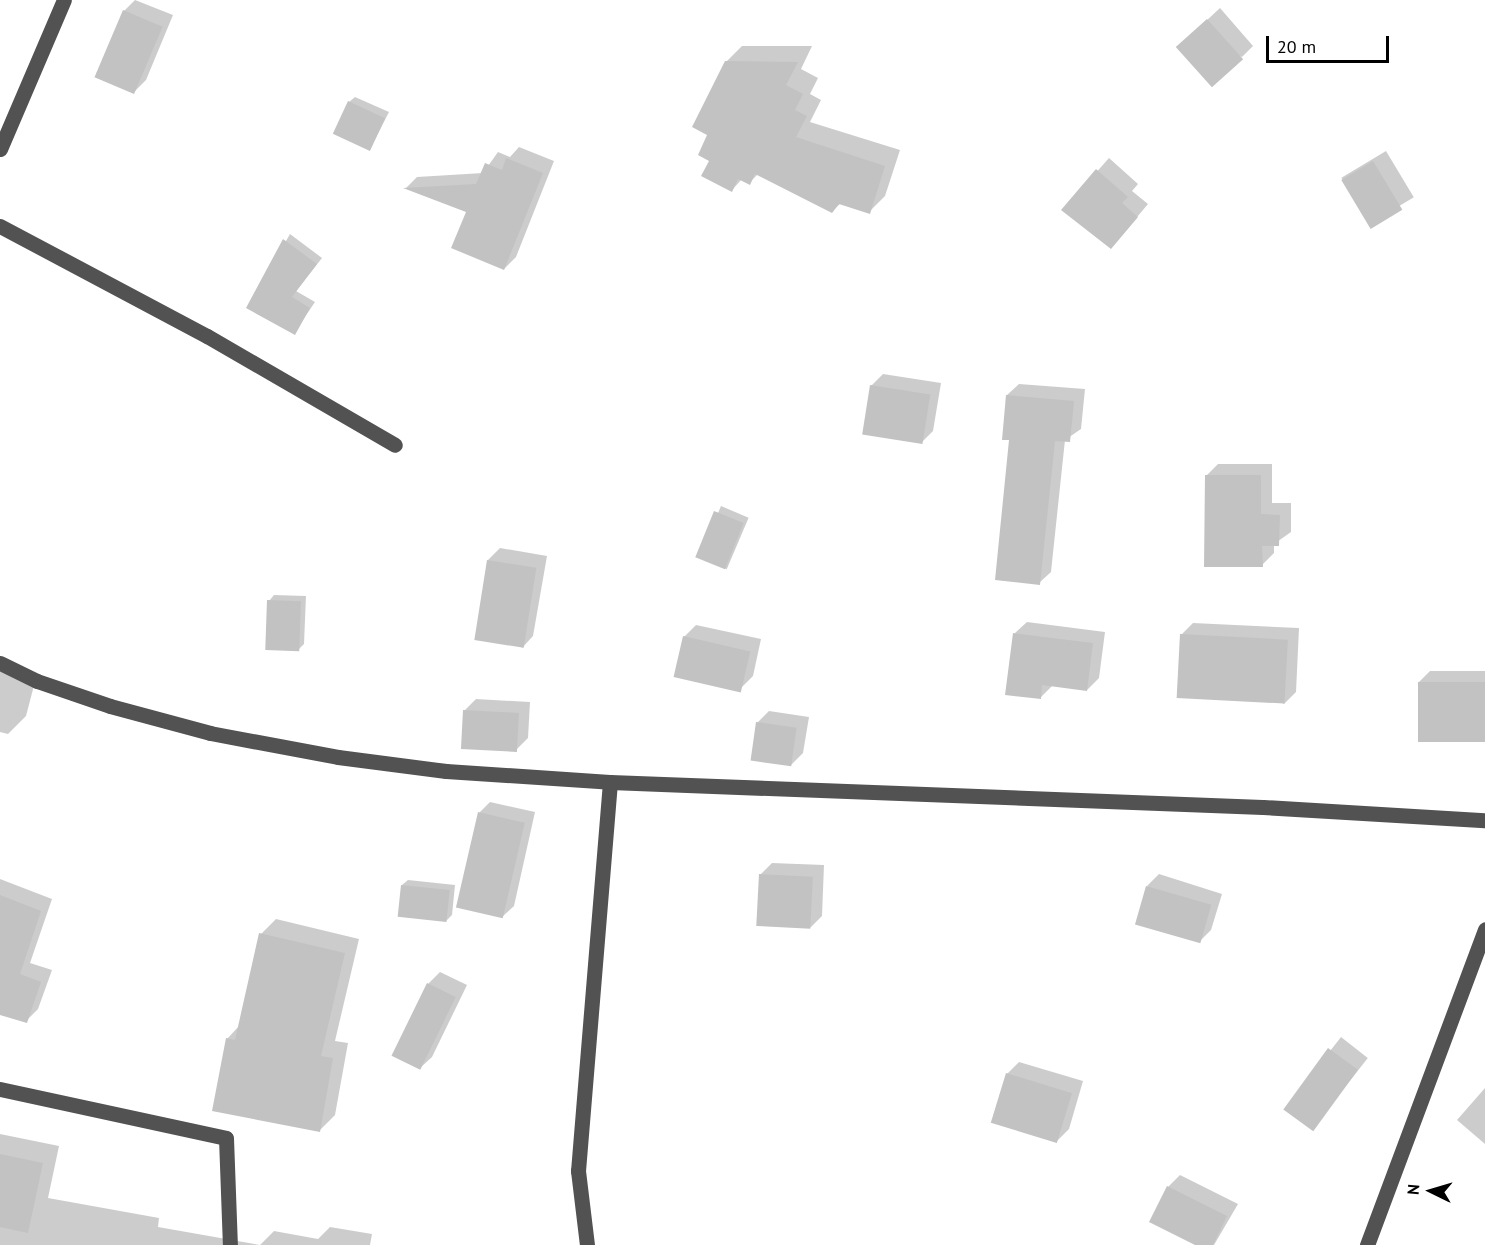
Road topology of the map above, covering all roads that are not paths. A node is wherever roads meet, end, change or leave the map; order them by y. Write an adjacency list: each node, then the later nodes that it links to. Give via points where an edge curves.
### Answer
1 (64, 0): 2 (street)
2 (0, 149)
3 (0, 226): 4 (street, via 207,336)
4 (395, 445)
5 (0, 663): 6 (street, via 100,702 210,733 338,757 446,771)
6 (610, 782): 7 (street, via 1263,807); 11 (street, via 578,1170)
7 (1485, 820)
8 (1485, 929): 12 (street)
9 (0, 1089): 10 (street, via 226,1138)
10 (230, 1245)
11 (587, 1245)
12 (1367, 1245)

